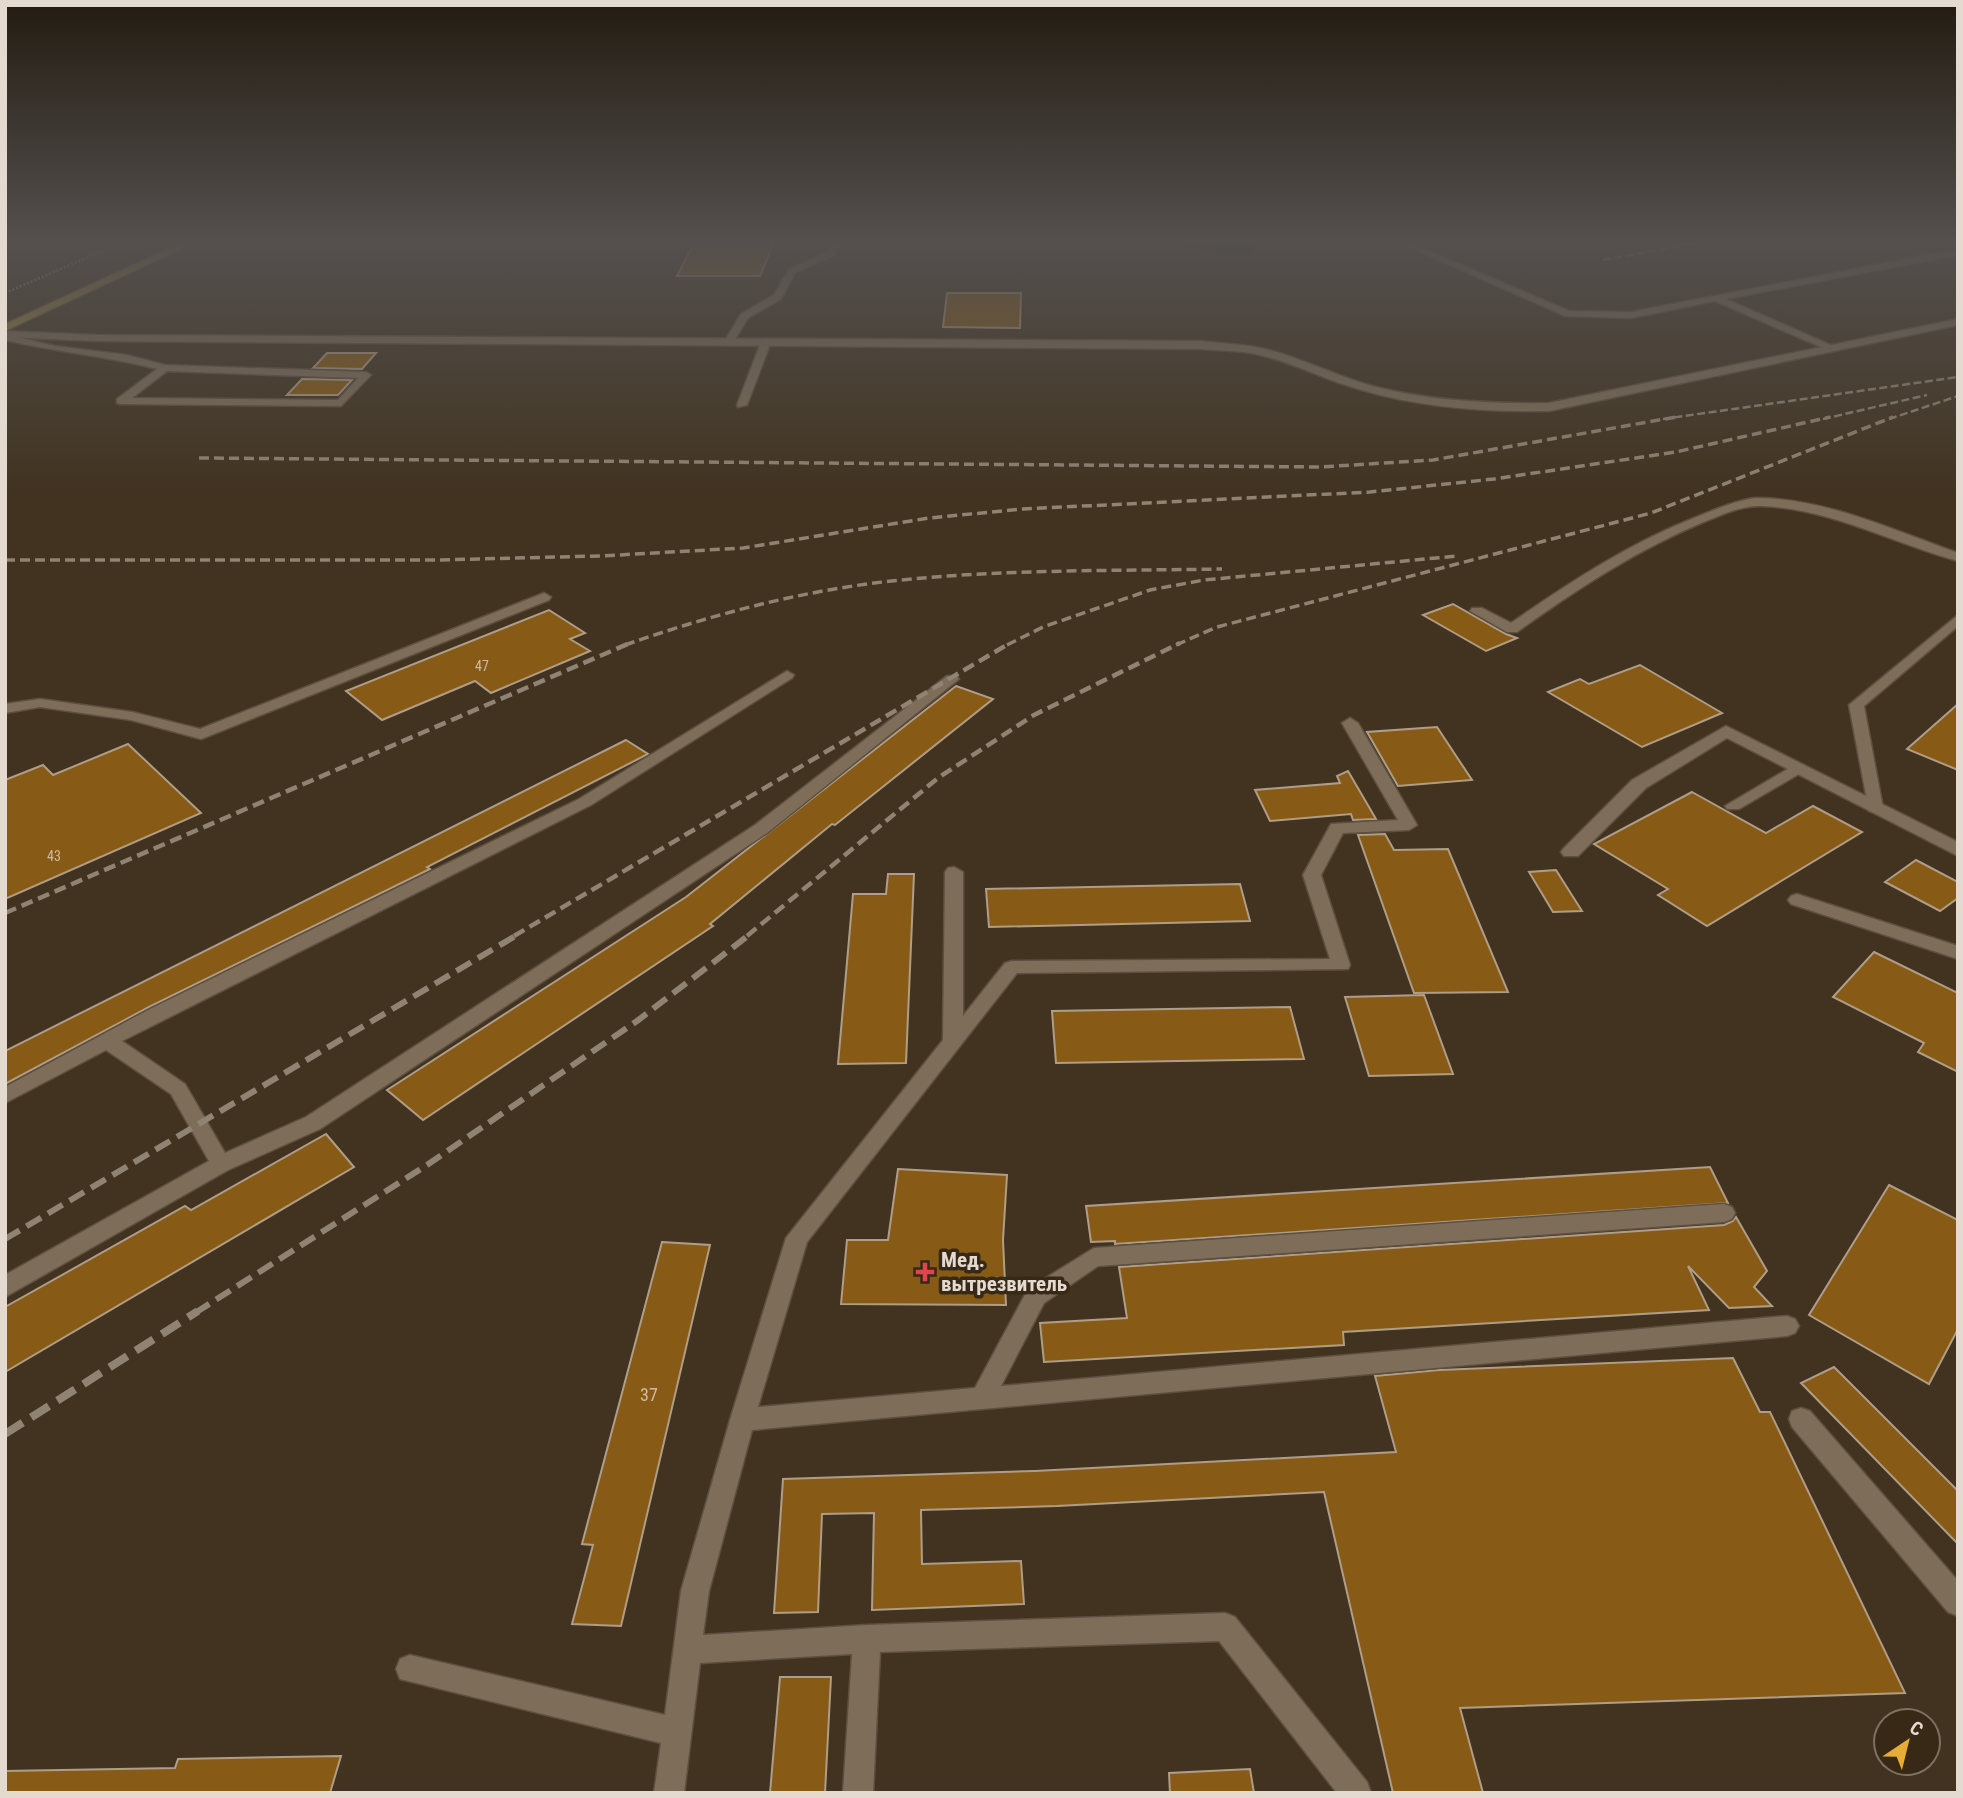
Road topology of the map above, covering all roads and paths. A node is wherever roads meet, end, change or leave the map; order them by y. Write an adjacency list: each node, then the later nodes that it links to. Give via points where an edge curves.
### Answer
1 (738, 327): 5 (lane)
2 (1782, 327): 7 (lane)
3 (1934, 327): 7 (street)
4 (5, 335): 5 (street); 8 (lane, via 55,349)
5 (729, 342): 6 (street)
6 (766, 342): 7 (street, via 1250,349 1365,387 1431,402 1492,409 1549,407); 9 (lane)
7 (1830, 348)
8 (165, 368): 8 (lane, via 272,372 366,374 341,403 121,401)
9 (742, 405)
10 (1958, 557): 12 (lane, via 1849,520 1793,505 1759,502 1680,527 1623,555 1512,629)
11 (544, 597): 16 (lane, via 201,734 132,716 40,703)
12 (1477, 611)
13 (1958, 619): 20 (lane, via 1856,705)
14 (787, 675): 26 (lane, via 585,802)
15 (953, 679): 29 (lane, via 761,829 313,1123)
16 (5, 709)
17 (1350, 723): 27 (lane, via 1409,825 1337,828 1312,875 1341,965 1012,967)
18 (1798, 768): 19 (lane); 20 (street); 22 (street, via 1726,731 1639,784)
19 (1733, 806)
20 (1875, 808): 21 (street)
21 (1958, 850)
22 (1571, 852)
23 (954, 872): 27 (lane)
24 (1797, 900): 25 (lane)
25 (1958, 953)
26 (107, 1041): 28 (lane); 29 (lane, via 178,1089)
27 (953, 1042): 35 (lane, via 797,1238)
28 (5, 1096)
29 (221, 1164): 31 (lane)
30 (1724, 1213): 33 (lane, via 1094,1257 1036,1296)
31 (5, 1287)
32 (1787, 1326): 33 (lane)
33 (982, 1398): 35 (lane)
34 (1801, 1419): 36 (lane)
35 (742, 1420): 38 (lane, via 695,1591)
36 (1958, 1602)
37 (867, 1639): 38 (lane); 42 (lane); 43 (lane, via 1225,1628)
38 (686, 1650): 40 (lane)
39 (410, 1669): 40 (lane)
40 (676, 1732): 41 (lane)
41 (669, 1793)
42 (858, 1793)
43 (1356, 1793)

